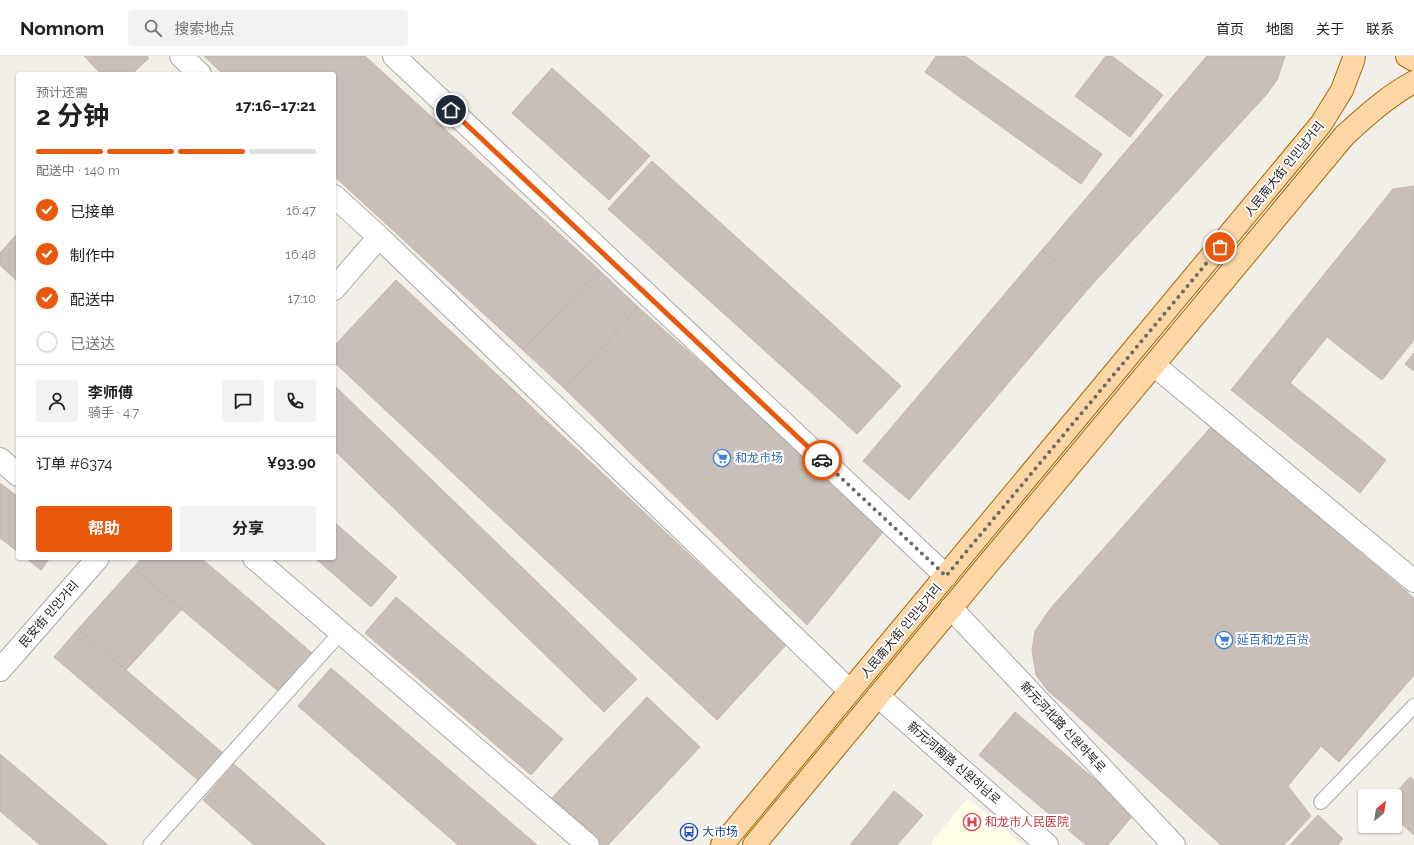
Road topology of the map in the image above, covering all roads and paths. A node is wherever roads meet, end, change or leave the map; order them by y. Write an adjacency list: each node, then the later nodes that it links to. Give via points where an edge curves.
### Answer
1 (181, 56): 6 (street)
2 (394, 56): 16 (street)
3 (1354, 56): 16 (main road, 人民南大街 인민남거리, via 1342,90 1322,124)
4 (1407, 56): 5 (main road)
5 (1414, 60)
6 (198, 72)
7 (1414, 82): 11 (main road, 人民南大街 인민남거리, via 1396,92 1345,135)
8 (336, 198): 9 (street)
9 (379, 238): 10 (street); 21 (street)
10 (336, 287)
11 (1154, 365): 17 (street); 18 (main road, 人民南大街 인민남거리)
12 (0, 460): 13 (street)
13 (16, 473)
14 (96, 560): 20 (street, 民安街 민안거리)
15 (256, 560): 19 (street)
16 (946, 576): 21 (main road, 人民南大街 인민남거리)
17 (1414, 581)
18 (951, 608): 22 (main road, 人民南大街 인민남거리); 30 (street, 新元河北路 신원하북로)
19 (340, 632): 25 (lane); 26 (street)
20 (0, 670)
21 (850, 691): 27 (main road, 人民南大街 인민남거리)
22 (878, 696): 28 (main road, 人民南大街 인민남거리); 29 (street, 新元河南路 신원하남로)
23 (1414, 706): 24 (lane)
24 (1321, 802)
25 (150, 845)
26 (588, 845)
27 (722, 845)
28 (754, 845)
29 (1047, 845)
30 (1174, 845)

